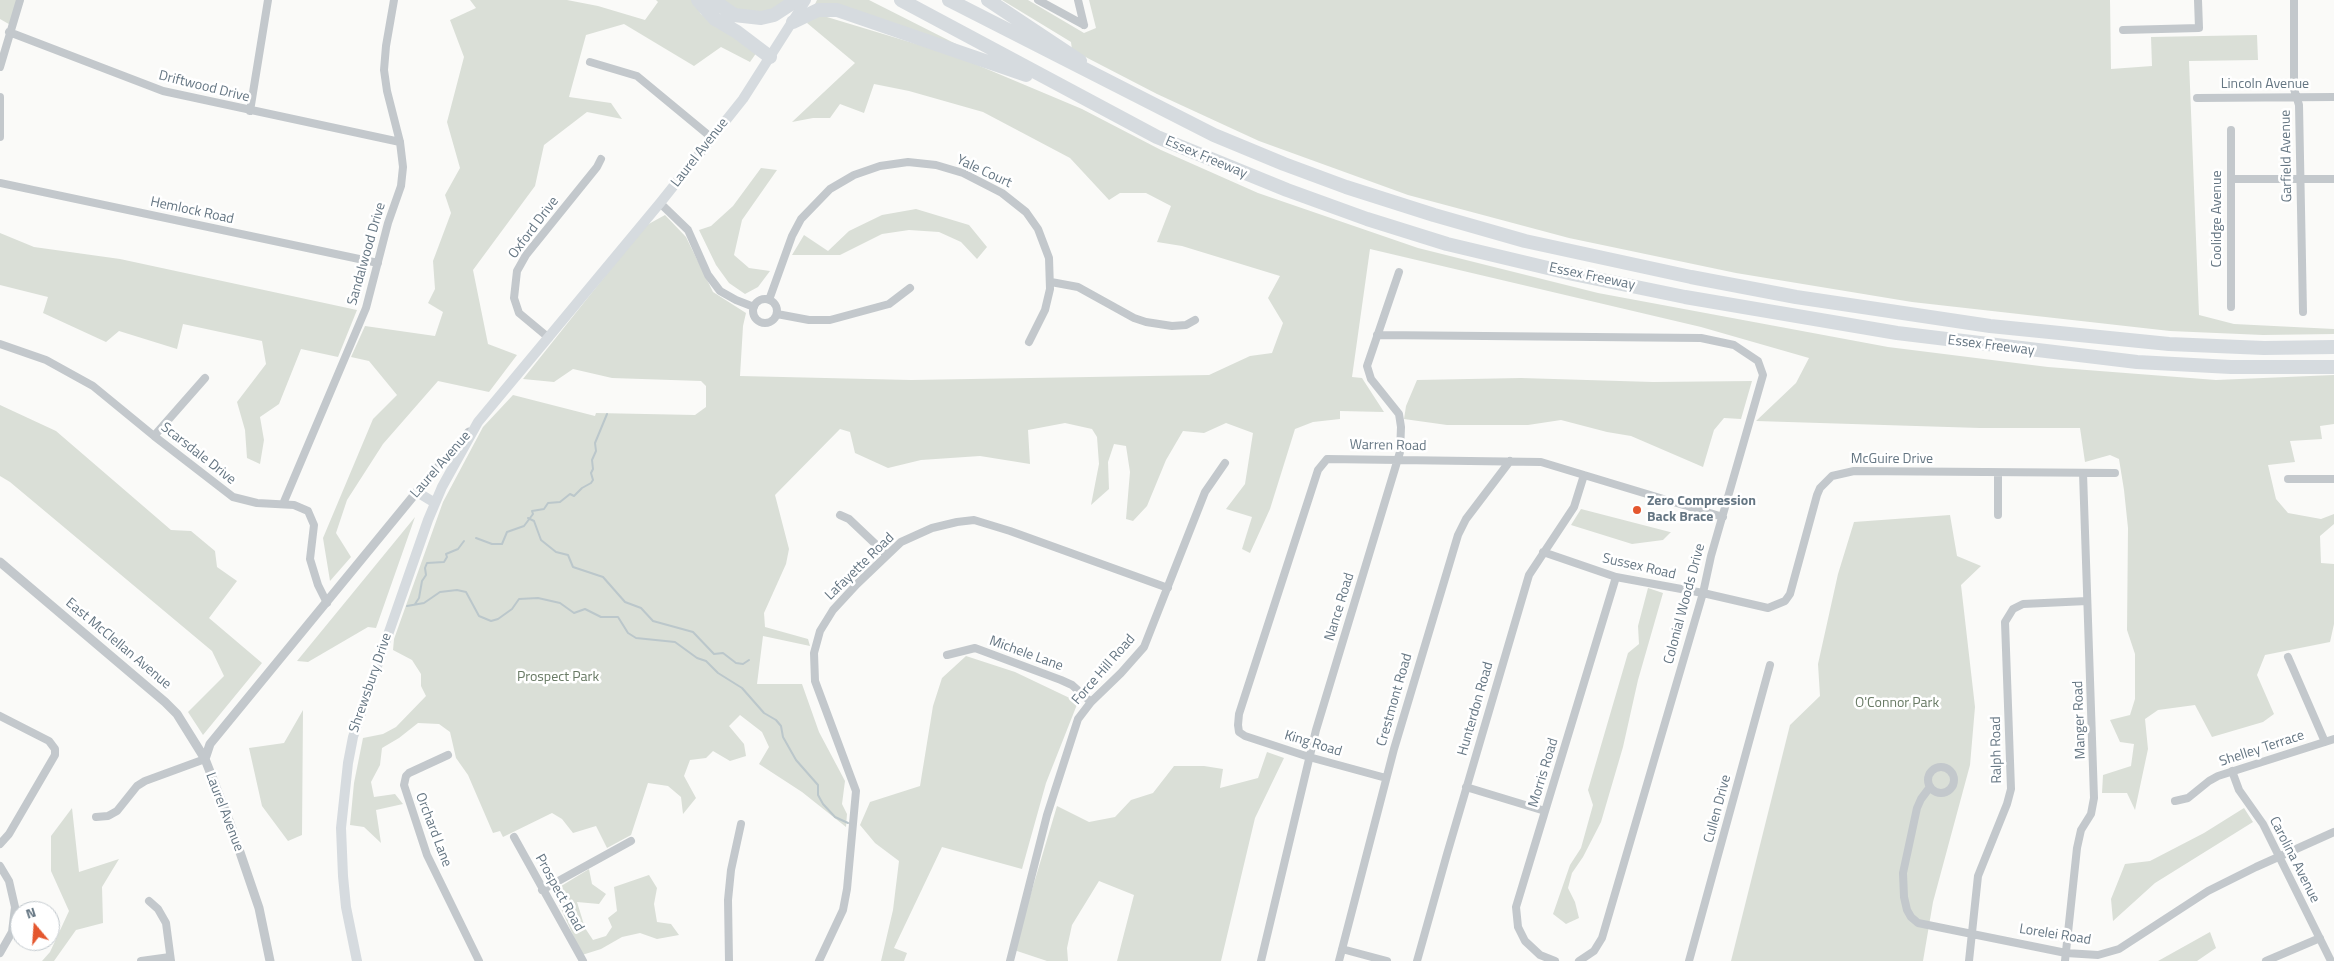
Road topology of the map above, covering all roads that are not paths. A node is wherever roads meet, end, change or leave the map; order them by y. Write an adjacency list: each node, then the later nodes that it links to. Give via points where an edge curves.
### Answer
1 (20, 0): 17 (street)
2 (268, 0): 27 (street)
3 (394, 0): 31 (street, Sandalwood Drive, via 384,70 386,91)
4 (698, 0): 18 (highway, via 715,19)
5 (713, 0): 6 (highway, via 734,15 760,18 774,15)
6 (797, 0)
7 (806, 0): 15 (main road, Laurel Avenue)
8 (900, 0): 22 (highway, Essex Freeway)
9 (949, 0): 21 (highway, Essex Freeway)
10 (988, 0): 21 (highway, via 1062,46)
11 (1038, 0): 12 (street, via 1084,25)
12 (1078, 0)
13 (2198, 0): 16 (street, via 2198,28)
14 (2294, 0): 24 (street, Garfield Avenue, via 2294,89)
15 (793, 22): 18 (main road, Laurel Avenue); 22 (highway, via 818,10 837,10)
16 (2123, 30)
17 (9, 32): 20 (street); 27 (street, Driftwood Drive, via 163,91)
18 (770, 57): 30 (main road, Laurel Avenue)
19 (590, 62): 30 (street, via 637,76)
20 (0, 67)
21 (1109, 82): 52 (highway, Essex Freeway, via 1214,135 1346,187 1526,240 1691,277 1868,308 2098,338 2219,347)
22 (1070, 90): 53 (highway, Essex Freeway, via 1156,136 1296,194 1447,244 1573,274 1766,312 2014,349 2183,365)
23 (0, 96): 29 (street)
24 (2297, 97): 25 (street, Lincoln Avenue); 26 (street, Lincoln Avenue); 34 (street, Garfield Avenue)
25 (2334, 97)
26 (2197, 98)
27 (250, 111): 31 (street, Driftwood Drive)
28 (2231, 130): 33 (street, Coolidge Avenue)
29 (0, 137)
30 (712, 138): 37 (main road, Laurel Avenue)
31 (400, 142): 38 (street, Sandalwood Drive, via 401,186)
32 (601, 159): 49 (street, Oxford Drive, via 517,271 514,298 519,313)
33 (2231, 179): 34 (street); 44 (street, Coolidge Avenue)
34 (2300, 179): 35 (street); 45 (street, Garfield Avenue)
35 (2334, 179)
36 (0, 183): 38 (street, Hemlock Road)
37 (660, 203): 43 (street, via 688,230 708,274 720,291); 49 (main road, Laurel Avenue)
38 (378, 263): 68 (street, Sandalwood Drive, via 352,344)
39 (1399, 272): 48 (street, Nance Road)
40 (1051, 282): 42 (street, Yale Court, via 1043,238 1019,205 1002,192 963,173 936,165 908,162 867,169 842,181 819,198 801,219 792,236); 47 (street, via 1078,288 1146,322 1172,326 1186,325); 50 (street, Yale Court, via 1045,310)
41 (910, 288): 46 (street, via 889,304 830,320)
42 (769, 300): 43 (street, via 759,301); 46 (street, via 775,304)
43 (754, 307): 46 (street, via 754,315 761,323 771,322)
44 (2231, 307)
45 (2303, 312)
46 (777, 314)
47 (1195, 320)
48 (1377, 335): 57 (street, Nance Road, via 1367,366 1371,379 1399,414 1400,452); 71 (street, Colonial Woods Drive, via 1701,338 1734,345 1758,361 1763,375)
49 (549, 338): 55 (main road, Laurel Avenue)
50 (1029, 342)
51 (0, 344): 56 (street, Scarsdale Drive, via 67,370 93,386)
52 (2334, 347)
53 (2334, 367)
54 (205, 378): 56 (street)
55 (478, 422): 66 (street, Laurel Avenue); 67 (main road, Shrewsbury Drive)
56 (154, 436): 68 (street, Scarsdale Drive, via 233,497 257,503)
57 (1397, 459): 58 (street, Warren Road); 85 (street, Warren Road, via 1333,458 1318,470); 89 (street, Nance Road)
58 (1510, 461): 63 (street, Warren Road, via 1541,462); 92 (street, Crestmont Road, via 1466,519 1458,535)
59 (1224, 463): 76 (street, Force Hill Road, via 1205,492)
60 (1998, 472): 61 (street, McGuire Drive); 70 (street); 77 (street, McGuire Drive, via 1854,471 1832,476 1817,495 1790,594 1785,601 1777,606 1760,608)
61 (2083, 473): 62 (street, McGuire Drive); 78 (street, Manger Road)
62 (2115, 473)
63 (1584, 475): 71 (street, Warren Road); 72 (street, Hunterdon Road, via 1574,507)
64 (2288, 479): 65 (street)
65 (2334, 479)
66 (417, 492): 67 (main road); 79 (street, Laurel Avenue)
67 (435, 503): 115 (main road, Shrewsbury Drive, via 367,695 348,762 341,828 343,876)
68 (284, 504): 79 (street, Scarsdale Drive, via 303,508 313,520 310,559)
69 (840, 515): 73 (street, via 849,519)
70 (1998, 515)
71 (1722, 517): 77 (street, Colonial Woods Drive)
72 (1543, 552): 75 (street, Sussex Road); 93 (street, Hunterdon Road, via 1529,575)
73 (888, 555): 76 (street, Lafayette Road, via 901,542 932,528 974,520); 119 (street, Lafayette Road, via 833,610 820,631 814,653 814,681 856,791 843,910)
74 (0, 562): 90 (street, East McClellan Avenue, via 166,702)
75 (1616, 577): 77 (street, Sussex Road); 96 (street, Morris Road)
76 (1168, 588): 83 (street, Force Hill Road, via 1144,647)
77 (1703, 593): 126 (street, Colonial Woods Drive, via 1602,938 1594,951)
78 (2087, 601): 107 (street, Ralph Road, via 2023,604 2013,609 2005,622 2011,789 1978,876); 111 (street, Manger Road, via 2094,798 2077,848)
79 (326, 603): 90 (street, Laurel Avenue, via 210,744)
80 (947, 655): 83 (street, Michele Lane, via 975,648 1061,680)
81 (2288, 658): 87 (street)
82 (1770, 664): 127 (street, Cullen Drive)
83 (1091, 702): 120 (street, Force Hill Road, via 1078,719 1047,815)
84 (0, 716): 102 (street, via 49,740 55,749)
85 (1238, 725): 89 (street, King Road, via 1239,732 1245,736)
86 (2334, 740): 87 (street, Shelley Terrace)
87 (2325, 742): 91 (street, Shelley Terrace)
88 (448, 755): 116 (street, Orchard Lane, via 409,773 404,785 427,855)
89 (1310, 757): 92 (street, King Road); 121 (street, Nance Road)
90 (205, 759): 97 (street, via 145,781 134,789 117,811); 114 (street, Laurel Avenue, via 259,908)
91 (2232, 771): 95 (street, Shelley Terrace, via 2209,781 2188,798); 103 (street, Carolina Avenue, via 2239,790 2263,824)
92 (1386, 778): 109 (street, Crestmont Road)
93 (1466, 786): 96 (street); 124 (street, Hunterdon Road)
94 (1930, 787): 107 (street, Lorelei Road, via 1917,808 1903,873 1907,910 1918,923)
95 (2175, 801)
96 (1545, 811): 125 (street, Morris Road, via 1517,902 1516,917 1528,945 1540,955)
97 (96, 817)
98 (741, 824): 118 (street, via 728,900)
99 (2334, 832): 103 (street, Lorelei Road)
100 (514, 838): 105 (street, Prospect Road)
101 (631, 841): 105 (street)
102 (0, 844)
103 (2279, 856): 108 (street, Carolina Avenue); 111 (street, Lorelei Road, via 2202,894 2119,949 2098,955)
104 (0, 866): 110 (street, via 9,881 15,913 12,932)
105 (542, 890): 117 (street, Prospect Road)
106 (149, 902): 112 (street, via 158,908 166,923)
107 (1974, 933): 111 (street, Lorelei Road); 128 (street, Ralph Road)
108 (2320, 938): 129 (street); 130 (street, Carolina Avenue)
109 (1342, 949): 122 (street, Crestmont Road); 123 (street)
110 (0, 953)
111 (2066, 957)
112 (171, 959): 113 (street)
113 (141, 961)
114 (270, 961)
115 (357, 961)
116 (479, 961)
117 (583, 961)
118 (729, 961)
119 (819, 961)
120 (1010, 961)
121 (1261, 961)
122 (1339, 961)
123 (1387, 961)
124 (1417, 961)
125 (1556, 961)
126 (1579, 961)
127 (1689, 961)
128 (1969, 961)
129 (2266, 961)
130 (2331, 961)

